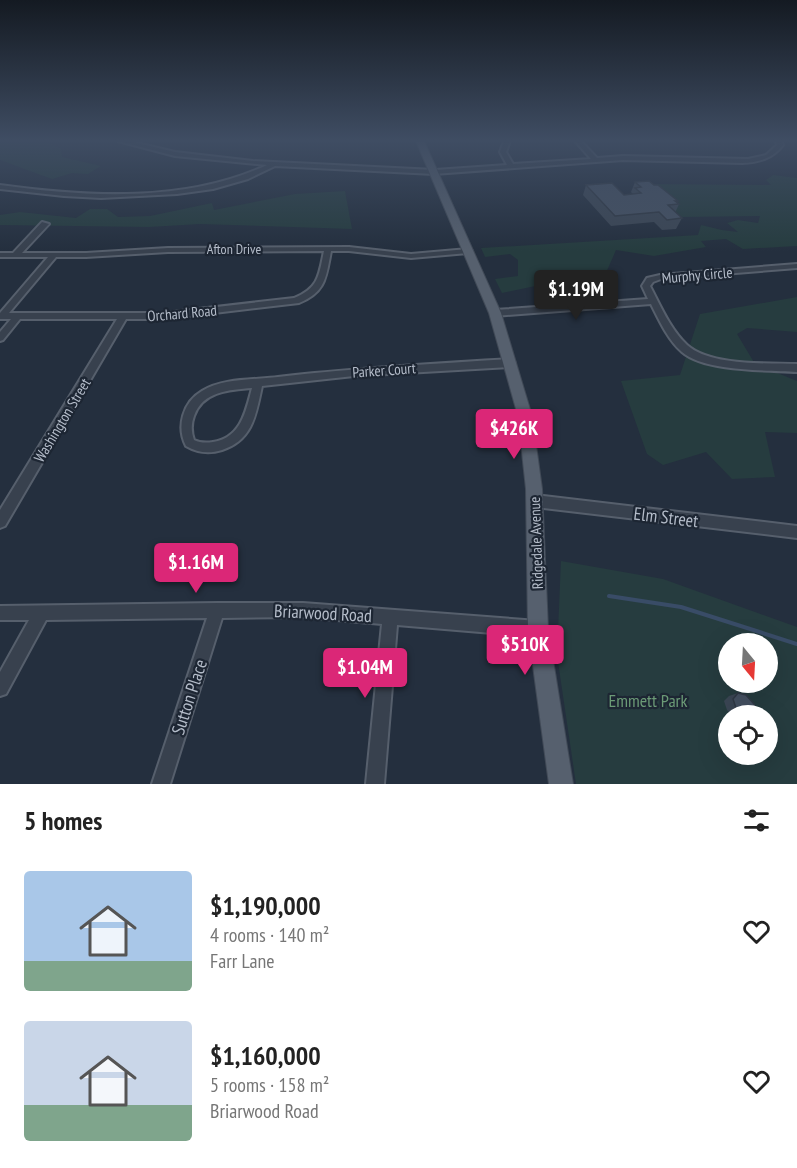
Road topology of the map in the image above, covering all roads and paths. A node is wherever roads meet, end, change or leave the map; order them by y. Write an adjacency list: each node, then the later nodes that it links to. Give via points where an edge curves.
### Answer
1 (240, 178): 3 (street, via 154,194 72,195)
2 (436, 178): 6 (main road, Ridgedale Avenue)
3 (0, 187)
4 (45, 224): 8 (street)
5 (328, 249): 6 (street, Afton Drive, via 411,256); 9 (street, Afton Drive, via 190,249); 15 (street, Orchard Road, via 319,288 296,301 173,316)
6 (468, 251): 12 (main road, Ridgedale Avenue)
7 (0, 255): 8 (street, Afton Drive)
8 (15, 255): 9 (street, Afton Drive)
9 (54, 255): 13 (street)
10 (797, 266): 11 (street, Murphy Circle, via 660,277 646,284)
11 (655, 302): 12 (street); 18 (street, Murphy Circle, via 682,346 698,357)
12 (495, 314): 17 (main road, Ridgedale Avenue)
13 (1, 316): 14 (street, Orchard Road)
14 (18, 316): 15 (street, Orchard Road); 16 (street)
15 (123, 317): 21 (street, Washington Street)
16 (0, 338)
17 (510, 363): 19 (street, Parker Court, via 354,372); 20 (main road, Ridgedale Avenue, via 525,416)
18 (797, 368)
19 (258, 383): 19 (street, Parker Court, via 215,389 199,398 186,426 190,443 208,447 236,440 247,425)
20 (535, 501): 22 (street, Elm Street); 27 (main road, Ridgedale Avenue)
21 (0, 522)
22 (797, 532)
23 (217, 610): 25 (street, Briarwood Road); 26 (street, Briarwood Road, via 303,610); 29 (street, Sutton Place)
24 (0, 613): 25 (street, Briarwood Road)
25 (41, 614): 28 (street)
26 (390, 617): 27 (street, Briarwood Road); 30 (street)
27 (538, 629): 31 (main road, Ridgedale Avenue)
28 (0, 688)
29 (161, 784)
30 (375, 784)
31 (561, 784)

